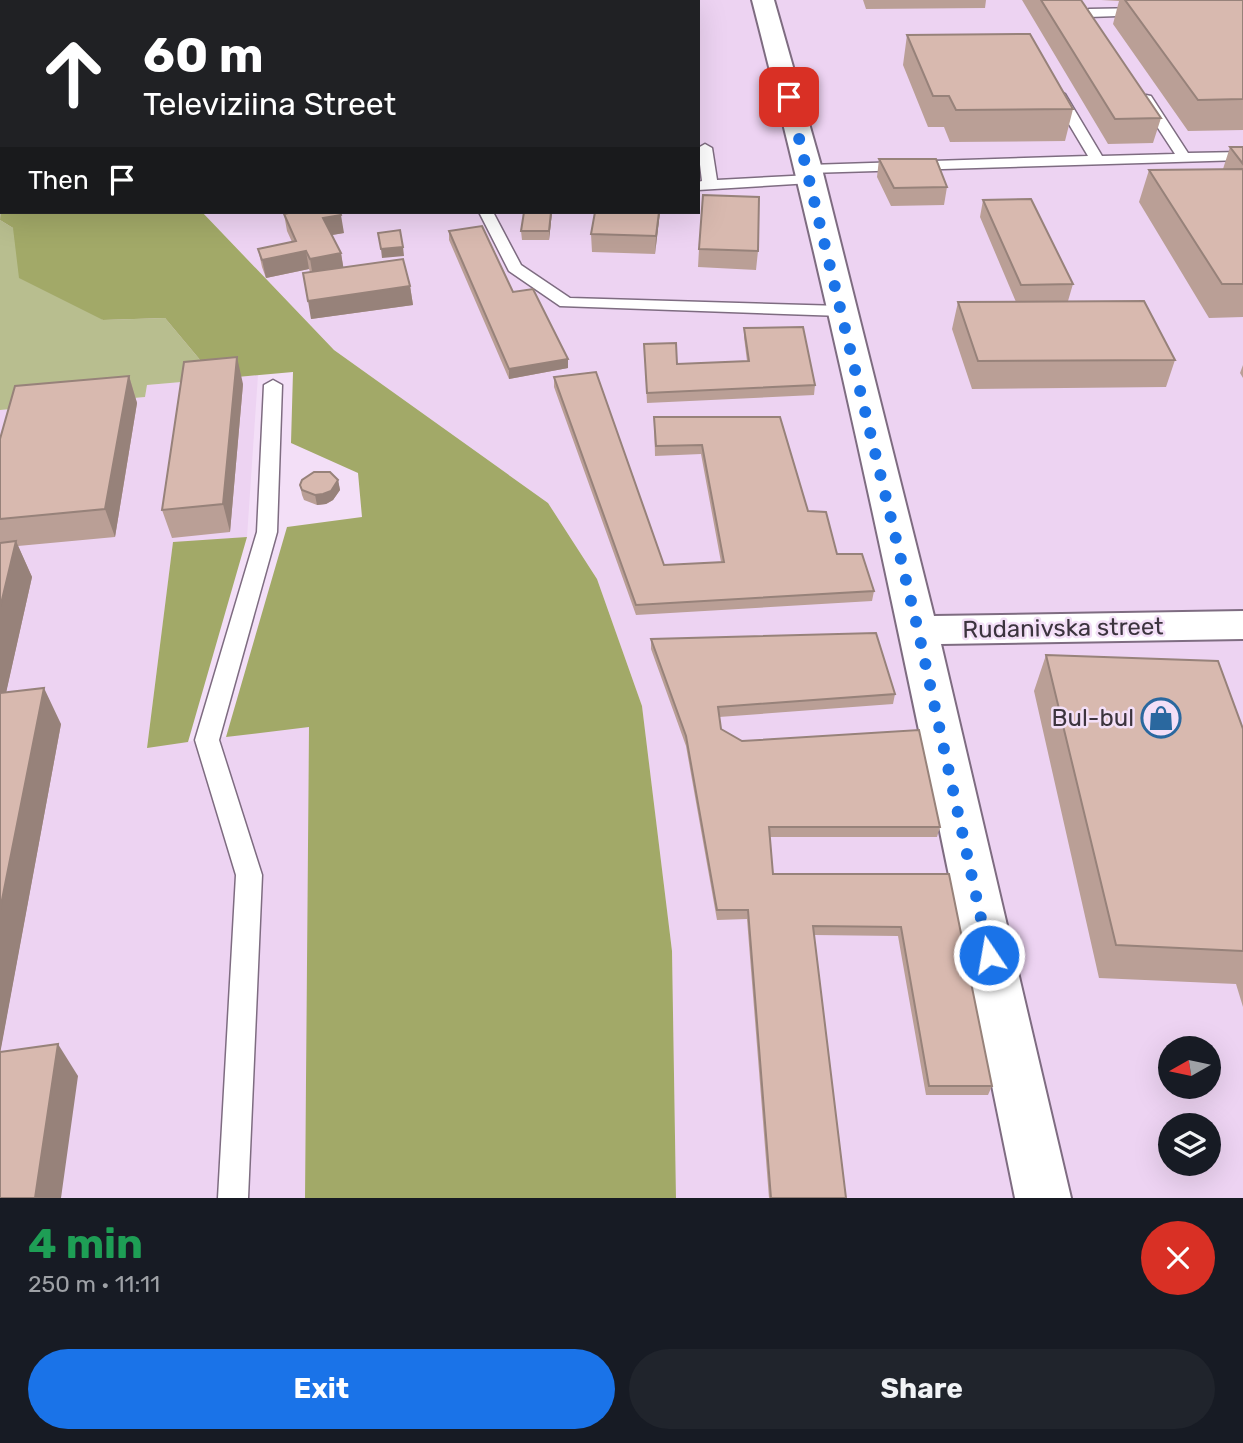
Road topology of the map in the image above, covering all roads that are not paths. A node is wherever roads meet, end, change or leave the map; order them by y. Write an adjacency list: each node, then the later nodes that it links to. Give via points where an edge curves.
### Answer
1 (763, 0): 10 (street)
2 (1081, 0): 3 (lane, via 1093,18)
3 (1159, 12)
4 (1050, 79): 9 (lane)
5 (1140, 92): 8 (lane)
6 (705, 148): 11 (lane)
7 (1243, 156): 8 (lane)
8 (1185, 159): 9 (lane)
9 (1098, 161): 10 (lane)
10 (810, 174): 11 (lane); 13 (street)
11 (704, 186)
12 (487, 214): 13 (lane, via 515,268 566,303)
13 (842, 311): 16 (street)
14 (272, 385): 17 (lane, via 267,532 207,740 249,875)
15 (1243, 625): 16 (street, Rudanivska street)
16 (918, 630): 18 (street)
17 (233, 1198)
18 (1042, 1198)

